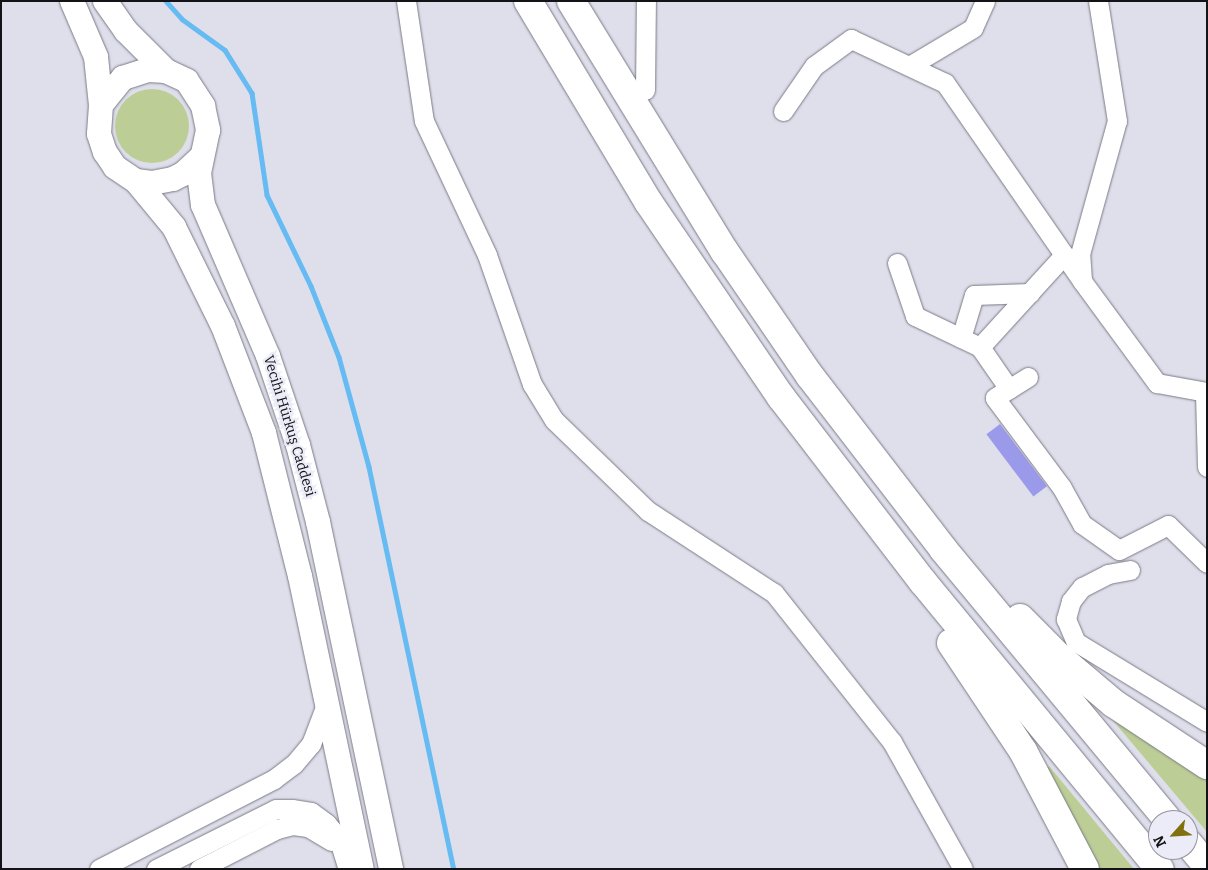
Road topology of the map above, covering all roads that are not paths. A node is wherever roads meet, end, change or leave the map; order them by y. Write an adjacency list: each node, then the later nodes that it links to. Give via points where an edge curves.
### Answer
1 (72, 1): 15 (main road, Vecihi Hürkuş Caddesi, via 96,56)
2 (105, 1): 12 (main road, Vecihi Hürkuş Caddesi, via 126,32)
3 (406, 1): 49 (street, via 424,121 487,255 532,384 554,420 648,511 774,593 892,742)
4 (513, 1): 14 (highway)
5 (528, 1): 14 (highway)
6 (571, 1): 26 (highway, via 725,252)
7 (592, 1): 13 (highway)
8 (646, 1): 13 (street)
9 (985, 1): 11 (street, via 973,28)
10 (1098, 1): 21 (street, via 1117,121 1080,254)
11 (911, 65): 16 (street, via 851,38 814,66); 19 (street, via 945,83)
12 (166, 71): 15 (main road, via 148,70 123,78); 17 (main road, Vecihi Hürkuş Caddesi, via 187,81 203,106 208,130)
13 (645, 90): 26 (highway)
14 (582, 95): 23 (highway)
15 (101, 105): 18 (main road, Vecihi Hürkuş Caddesi, via 99,134 105,152 115,167)
16 (783, 111)
17 (201, 156): 18 (main road, via 173,179 152,183); 48 (main road, Vecihi Hürkuş Caddesi, via 199,186 206,218 268,356 307,479)
18 (136, 181): 34 (main road, Vecihi Hürkuş Caddesi, via 174,227 199,274 247,382 278,479)
19 (1064, 255): 21 (street); 22 (street)
20 (897, 263): 24 (street, via 915,316)
21 (1082, 281): 29 (street, via 1157,383)
22 (1030, 293): 24 (street, via 974,295); 25 (street)
23 (731, 326): 50 (highway, via 770,397 828,484 994,704 1038,777); 51 (highway, via 877,525)
24 (961, 338): 25 (street)
25 (980, 347): 28 (street)
26 (810, 376): 30 (highway)
27 (1028, 376): 28 (street)
28 (1009, 389): 32 (street, via 995,398 1062,488 1082,524 1119,550 1168,525)
29 (1206, 393): 31 (street)
30 (876, 464): 36 (highway, via 942,527 999,595 1060,658 1113,703); 38 (highway)
31 (1207, 467)
32 (1207, 563)
33 (1130, 570): 35 (street, via 1108,574 1082,587 1071,601 1066,619 1076,642)
34 (328, 700): 37 (street, via 311,744 294,764 274,780); 47 (main road, Vecihi Hürkuş Caddesi)
35 (1207, 722)
36 (1207, 765)
37 (217, 808): 39 (street); 43 (street)
38 (1160, 810)
39 (230, 832): 40 (street, via 276,809 292,808 310,812 326,823); 44 (street)
40 (343, 848): 45 (street, via 319,832 293,825 277,829); 46 (street)
41 (1198, 855): 42 (highway)
42 (1207, 866)
43 (105, 868)
44 (156, 869)
45 (199, 869)
46 (348, 869)
47 (362, 869)
48 (391, 869)
49 (963, 869)
50 (1085, 869)
51 (1160, 869)

